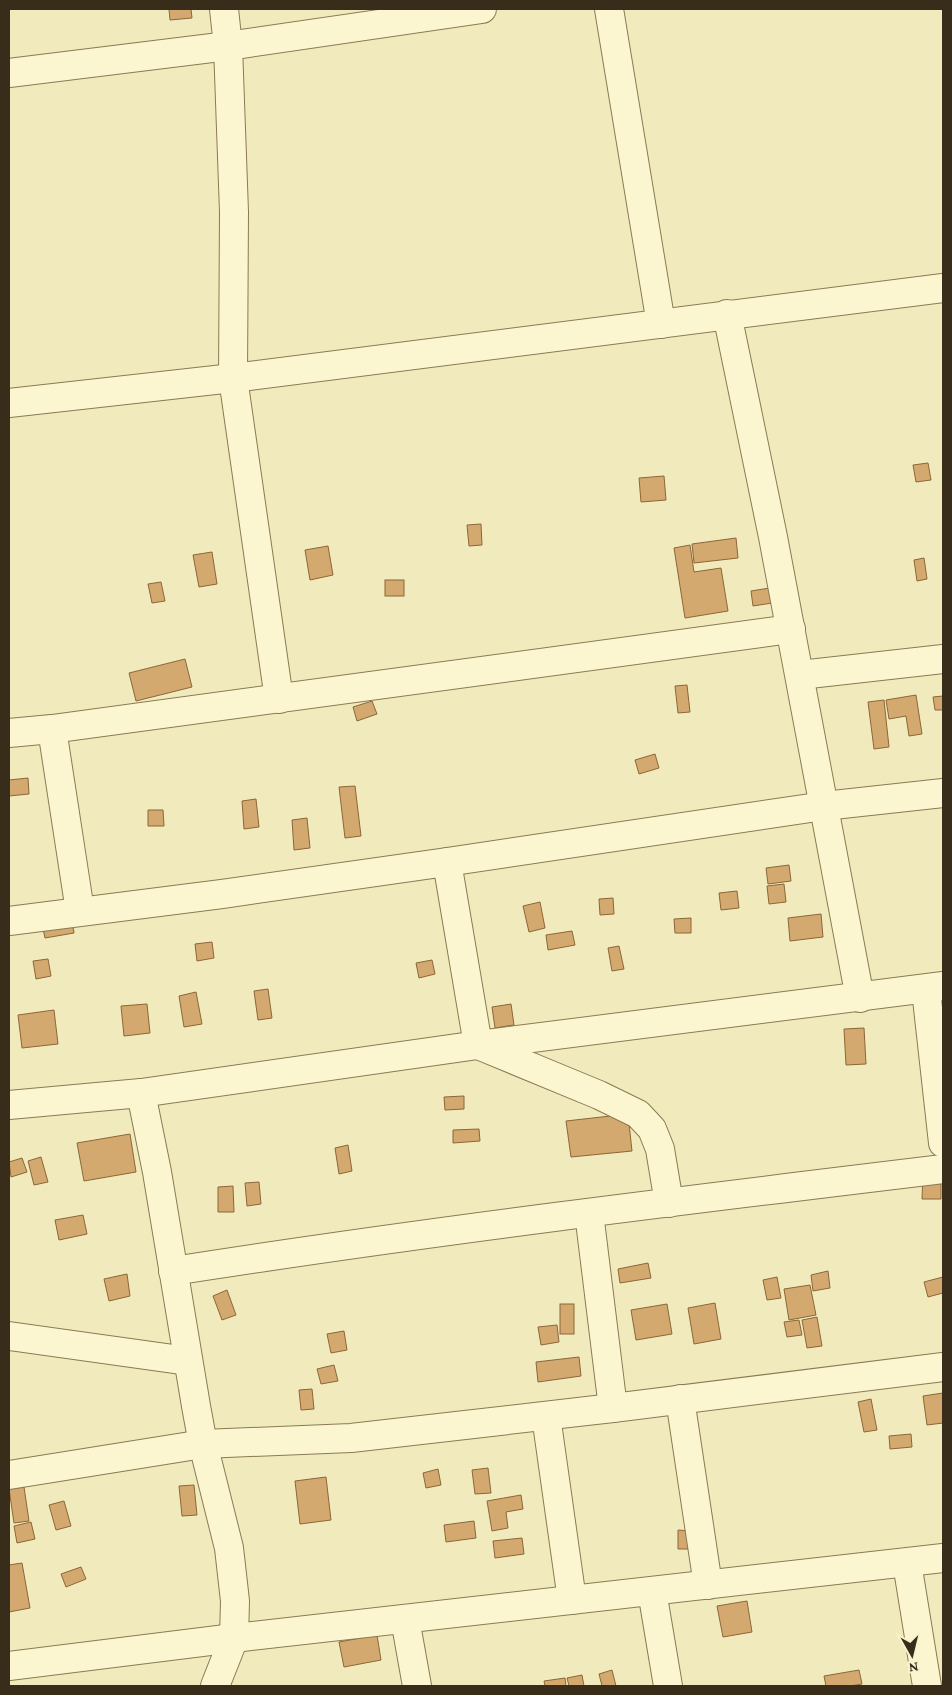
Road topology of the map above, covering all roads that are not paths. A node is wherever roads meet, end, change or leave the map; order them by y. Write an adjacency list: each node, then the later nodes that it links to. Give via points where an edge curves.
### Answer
1 (224, 9): 4 (street)
2 (482, 9): 4 (street)
3 (609, 9): 8 (street)
4 (228, 46): 5 (street); 9 (street, via 234,212)
5 (9, 73)
6 (943, 288): 7 (street)
7 (727, 314): 8 (street); 11 (street)
8 (661, 324): 9 (street)
9 (232, 378): 10 (street); 14 (street)
10 (9, 403)
11 (791, 629): 13 (street); 14 (street)
12 (943, 659): 13 (street)
13 (800, 675): 18 (street)
14 (279, 699): 15 (street)
15 (52, 729): 16 (street); 20 (street)
16 (9, 733)
17 (943, 793): 18 (street)
18 (824, 806): 19 (street); 23 (street)
19 (447, 862): 20 (street); 24 (street)
20 (80, 911): 21 (street)
21 (9, 921)
22 (935, 988): 23 (street); 27 (street)
23 (860, 998): 24 (street)
24 (478, 1045): 25 (street); 29 (street, via 638,1114 652,1129 660,1149)
25 (141, 1093): 26 (street); 31 (street)
26 (9, 1105)
27 (943, 1143)
28 (943, 1169): 29 (street)
29 (670, 1202): 30 (street)
30 (589, 1213): 31 (street); 36 (street)
31 (173, 1271): 33 (street)
32 (9, 1336): 33 (street)
33 (188, 1361): 38 (street)
34 (943, 1367): 35 (street)
35 (680, 1400): 36 (street); 42 (street)
36 (613, 1408): 37 (street)
37 (546, 1416): 38 (street, via 350,1438); 44 (street)
38 (203, 1444): 39 (street); 46 (street, via 229,1548 235,1601)
39 (9, 1475)
40 (943, 1558): 41 (street)
41 (908, 1563): 42 (street); 51 (street)
42 (708, 1585): 43 (street)
43 (652, 1591): 44 (street); 50 (street)
44 (572, 1600): 45 (street)
45 (405, 1619): 46 (street); 49 (street)
46 (234, 1638): 47 (street); 48 (street)
47 (9, 1666)
48 (216, 1686)
49 (417, 1686)
50 (668, 1686)
51 (927, 1686)

